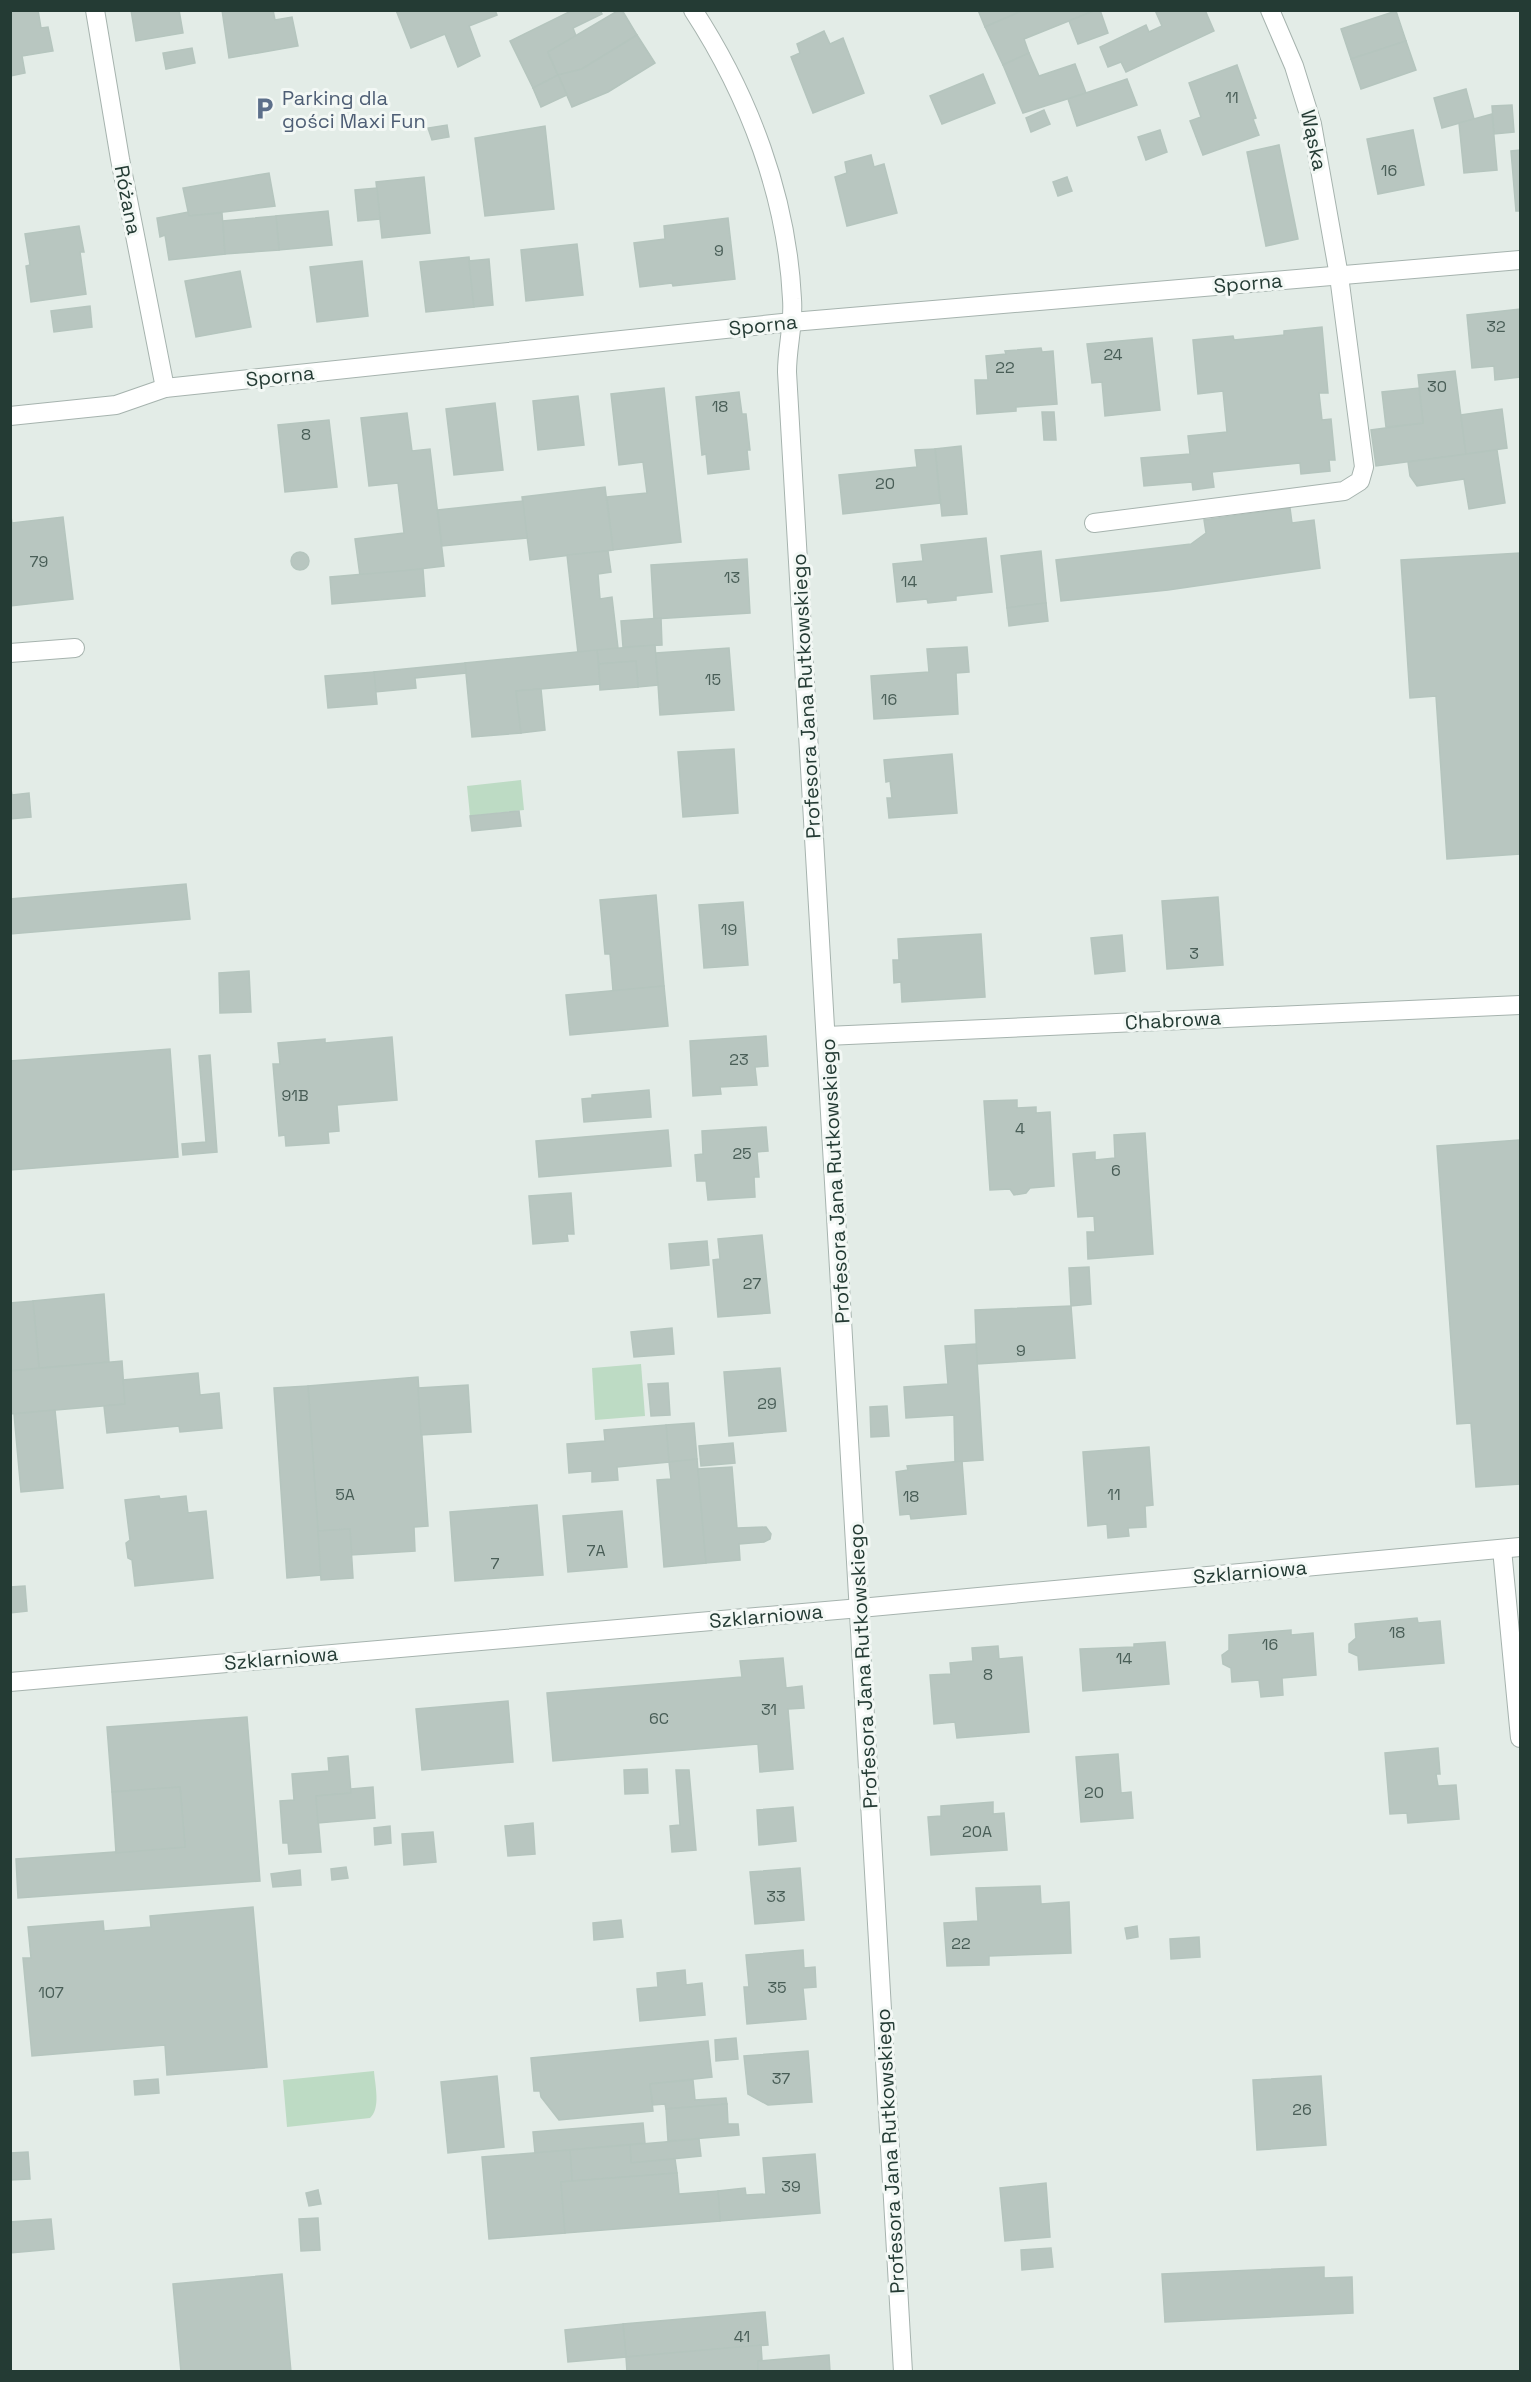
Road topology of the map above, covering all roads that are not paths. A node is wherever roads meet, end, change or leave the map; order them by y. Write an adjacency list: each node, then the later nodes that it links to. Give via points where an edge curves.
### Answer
1 (95, 10): 7 (street, Różana)
2 (693, 10): 6 (street, Profesora Jana Rutkowskiego, via 730,72 765,160 789,262)
3 (1270, 10): 5 (street, Wąska, via 1294,66 1312,124)
4 (1521, 260): 5 (street, Sporna)
5 (1339, 276): 6 (street, Sporna); 9 (street, Wąska, via 1364,467 1360,481 1344,491)
6 (792, 321): 7 (street, Sporna); 13 (street, Profesora Jana Rutkowskiego, via 787,372)
7 (165, 388): 8 (street, Sporna, via 116,405)
8 (10, 416)
9 (1094, 523)
10 (75, 648): 11 (street)
11 (10, 653)
12 (1521, 1005): 13 (street, Chabrowa)
13 (826, 1036): 16 (street, Profesora Jana Rutkowskiego)
14 (1521, 1547): 15 (street, Szklarniowa)
15 (1502, 1549): 16 (street, Szklarniowa); 18 (street)
16 (860, 1608): 17 (street, Szklarniowa); 19 (street, Profesora Jana Rutkowskiego)
17 (10, 1682)
18 (1521, 1738)
19 (903, 2372)

